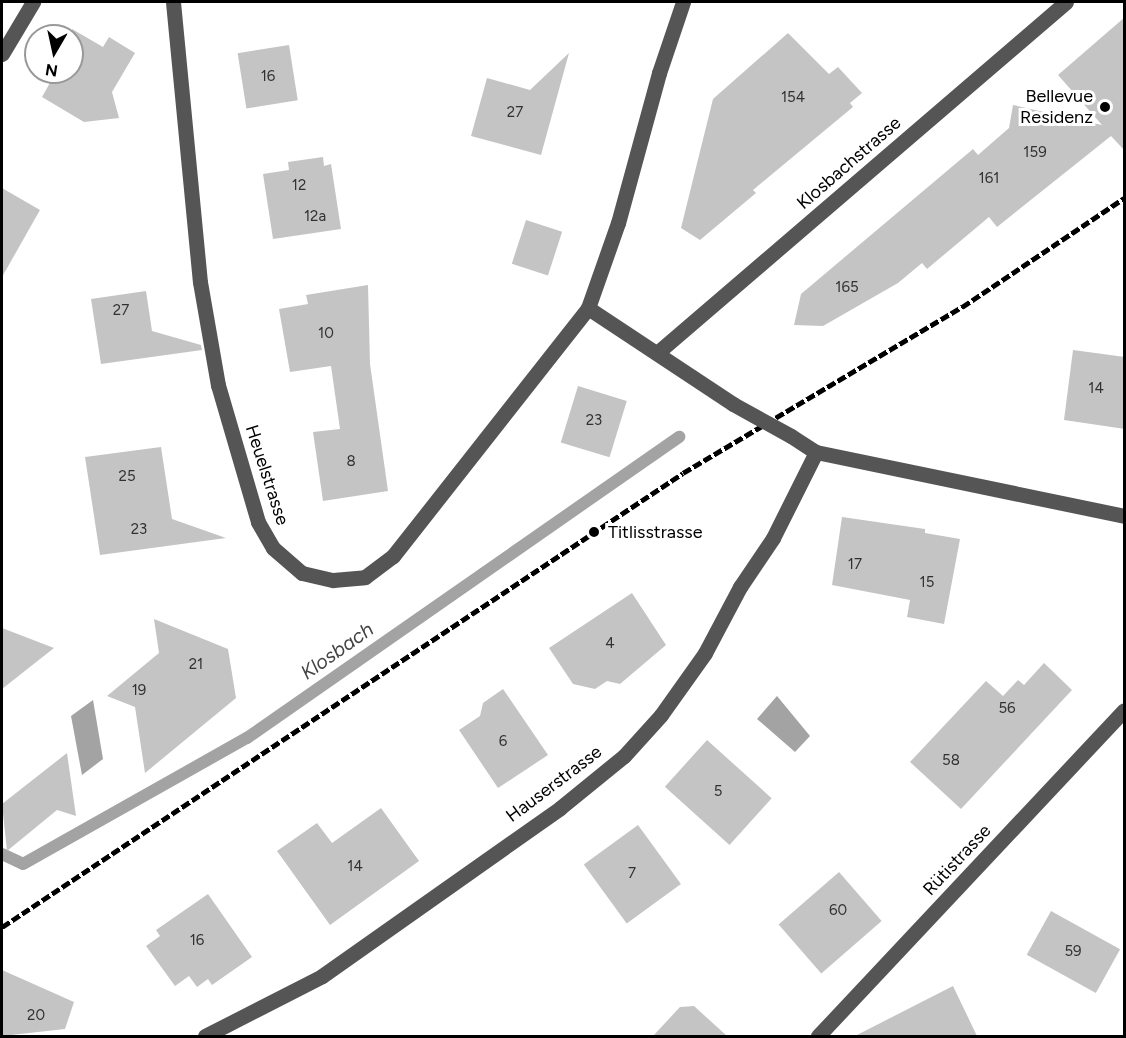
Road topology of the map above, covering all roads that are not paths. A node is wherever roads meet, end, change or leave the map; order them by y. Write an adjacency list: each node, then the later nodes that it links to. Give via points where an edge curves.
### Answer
1 (33, 2): 5 (street)
2 (173, 2): 6 (street, Heuelstrasse, via 200,282 218,385 258,522 286,562 302,573 333,580 365,577 393,556)
3 (683, 2): 6 (street, via 618,223)
4 (1066, 2): 7 (street, Klosbachstrasse)
5 (2, 54)
6 (588, 308): 7 (street)
7 (657, 353): 8 (street, bridge, via 733,404)
8 (816, 452): 9 (street); 11 (street, Hauserstrasse, via 773,538 740,587 705,652 661,715 624,756 560,808 322,976)
9 (1125, 516)
10 (1125, 710): 12 (street, Rütistrasse)
11 (205, 1036)
12 (818, 1036)

